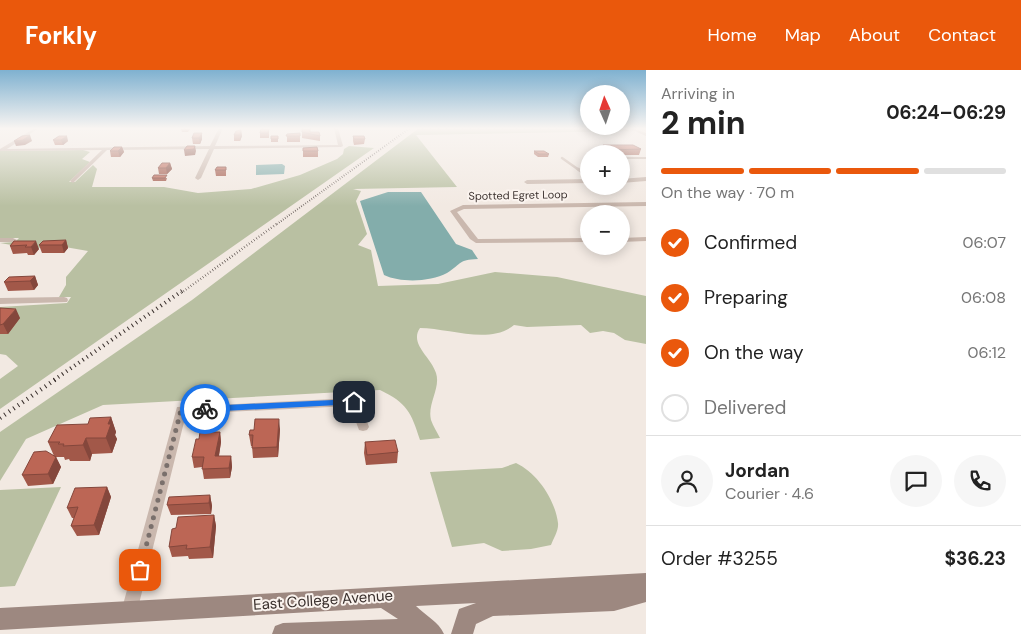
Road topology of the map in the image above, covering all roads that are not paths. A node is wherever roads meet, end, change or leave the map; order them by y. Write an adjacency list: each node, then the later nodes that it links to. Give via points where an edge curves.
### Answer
1 (100, 154): 10 (street)
2 (209, 154): 7 (street)
3 (645, 155): 4 (street)
4 (630, 157)
5 (562, 158): 6 (lane)
6 (580, 172)
7 (198, 178)
8 (580, 179): 12 (street)
9 (646, 179): 11 (street)
10 (73, 180)
11 (630, 180)
12 (527, 182)
13 (646, 204): 15 (street, Spotted Egret Loop)
14 (580, 205): 19 (street, Spotted Egret Loop, via 458,207 453,211 472,238 484,243)
15 (585, 205)
16 (646, 239): 20 (street)
17 (0, 240): 18 (street)
18 (13, 240)
19 (580, 240)
20 (630, 240)
21 (64, 300): 22 (street)
22 (0, 301)
23 (363, 427): 27 (street, via 354,402 181,410)
24 (646, 583): 26 (main road, East College Avenue)
25 (646, 592): 31 (main road, via 614,601 492,606 466,617)
26 (383, 597): 27 (main road, East College Avenue); 29 (main road, via 410,614)
27 (129, 612): 28 (main road, East College Avenue)
28 (0, 618)
29 (424, 628): 30 (main road)
30 (283, 634)
31 (462, 634)

